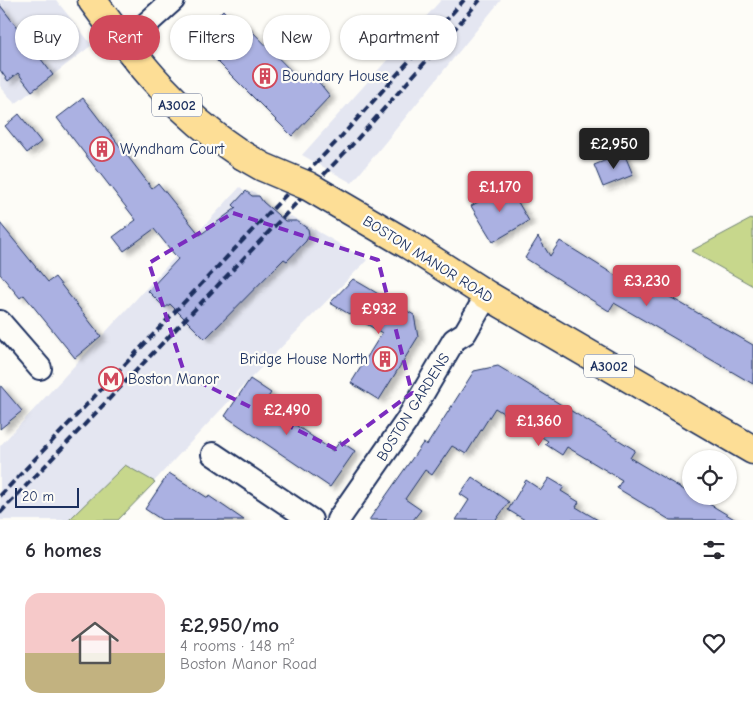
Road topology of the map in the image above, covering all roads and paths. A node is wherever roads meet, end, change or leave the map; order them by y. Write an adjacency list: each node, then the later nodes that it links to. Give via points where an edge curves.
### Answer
1 (92, 0): 3 (main road, A3002)
2 (173, 0): 4 (street)
3 (103, 15)
4 (156, 15)
5 (138, 60): 6 (main road, BOSTON MANOR ROAD / A3002, bridge, via 174,102 218,139 263,167 308,186)
6 (487, 295): 9 (main road, BOSTON MANOR ROAD / A3002); 12 (street, BOSTON GARDENS, via 465,332 454,340 406,422)
7 (0, 322): 8 (street)
8 (40, 368)
9 (753, 450)
10 (214, 454): 11 (street)
11 (311, 520)
12 (338, 520)

